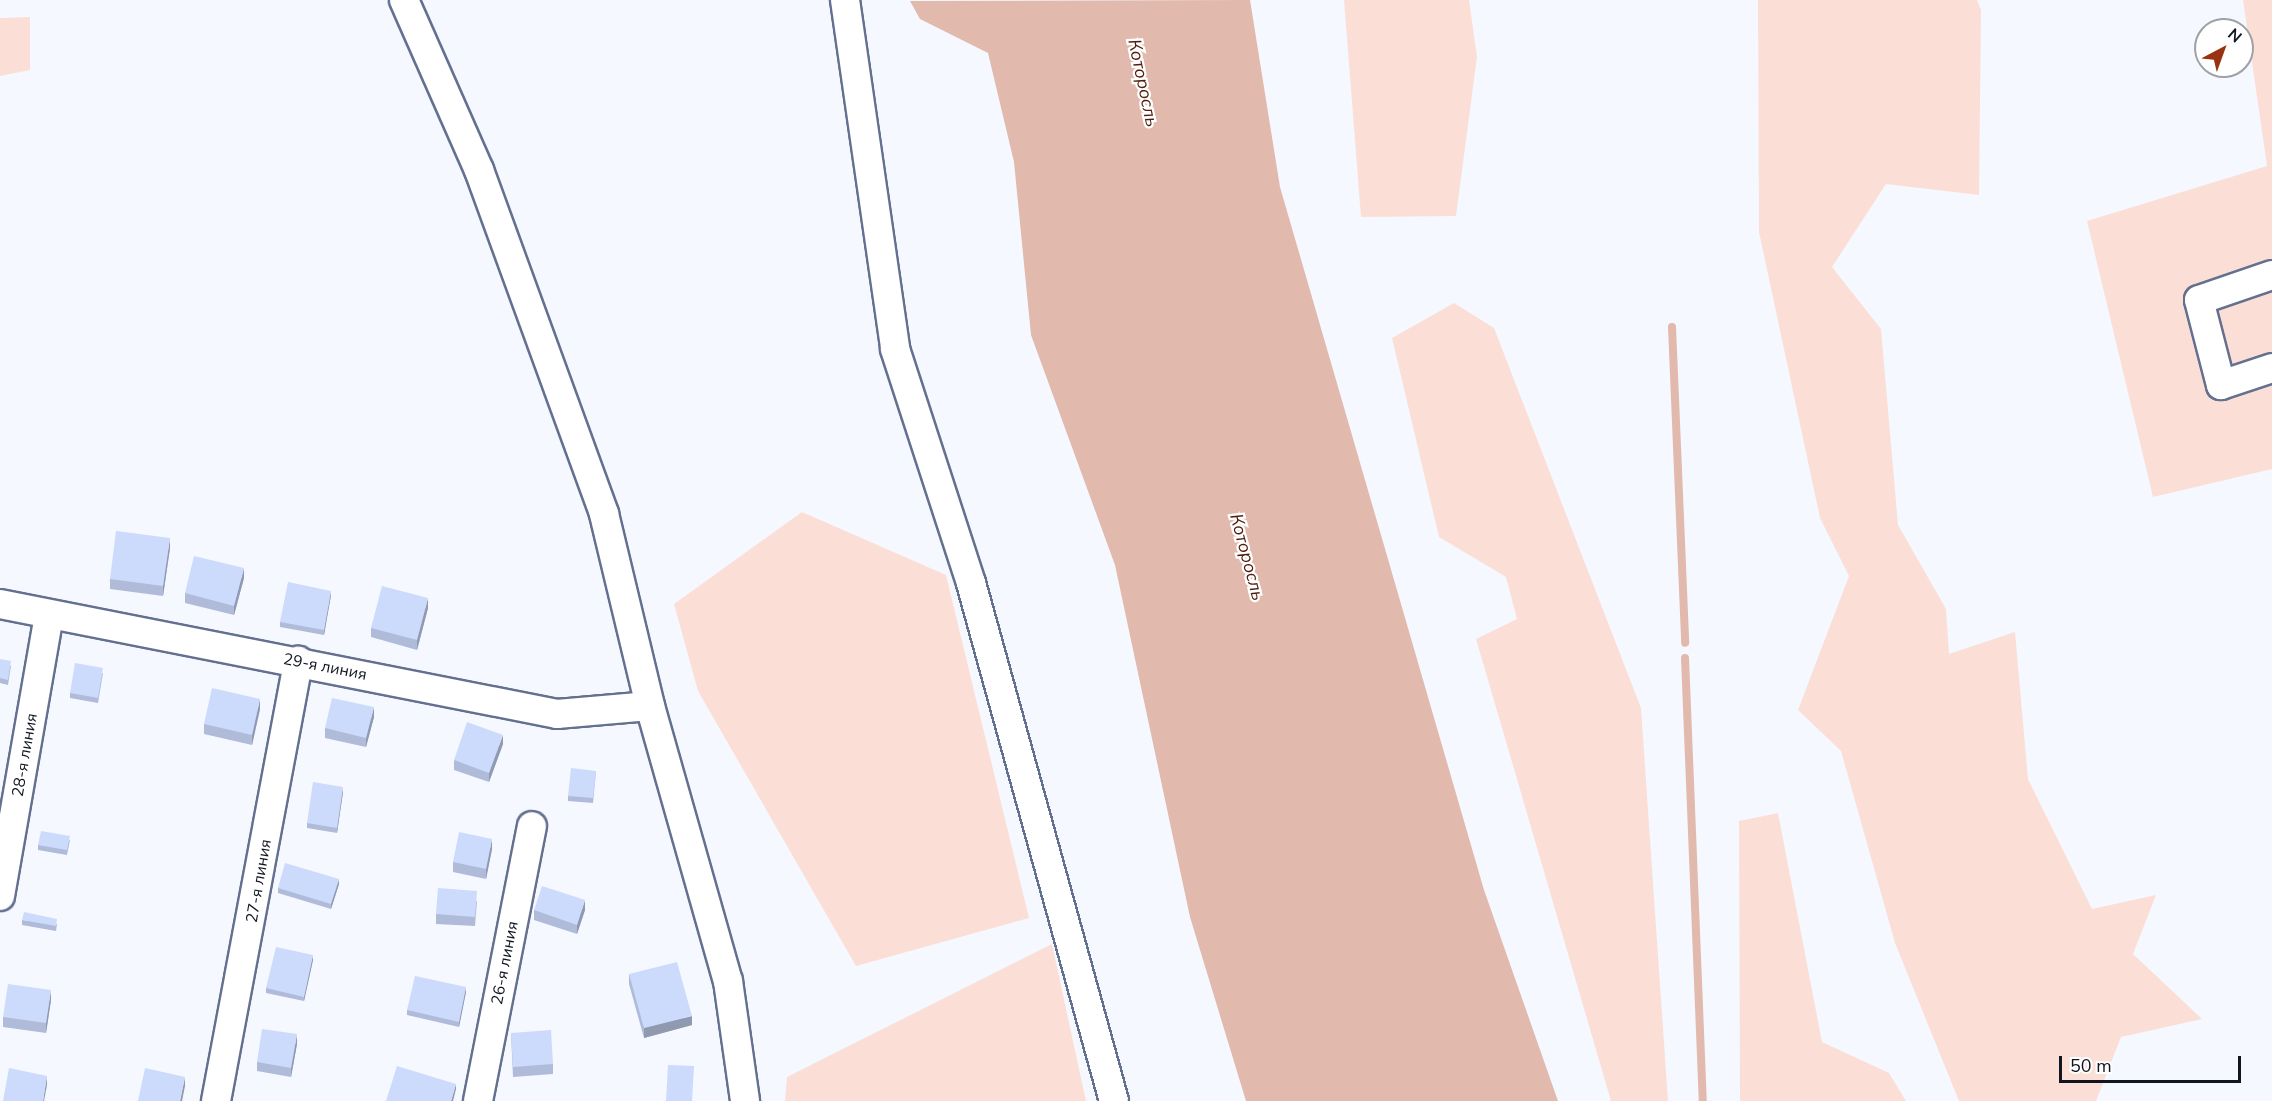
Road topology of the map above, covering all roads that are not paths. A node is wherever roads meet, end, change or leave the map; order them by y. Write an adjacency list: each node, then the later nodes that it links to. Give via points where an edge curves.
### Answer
1 (405, 0): 8 (street, via 479,170 604,514)
2 (845, 0): 14 (street, via 895,349 970,583)
3 (2272, 275): 4 (street, via 2199,300 2221,385)
4 (2272, 368)
5 (0, 604): 6 (street, 29-я линия)
6 (49, 615): 7 (street, 29-я линия); 10 (street, 28-я линия)
7 (298, 661): 8 (street, 29-я линия, via 556,714); 11 (street, 27-я линия)
8 (650, 706): 13 (street, via 728,981)
9 (532, 826): 12 (street, 26-я линия)
10 (0, 896)
11 (216, 1101)
12 (478, 1101)
13 (745, 1101)
14 (1114, 1101)

